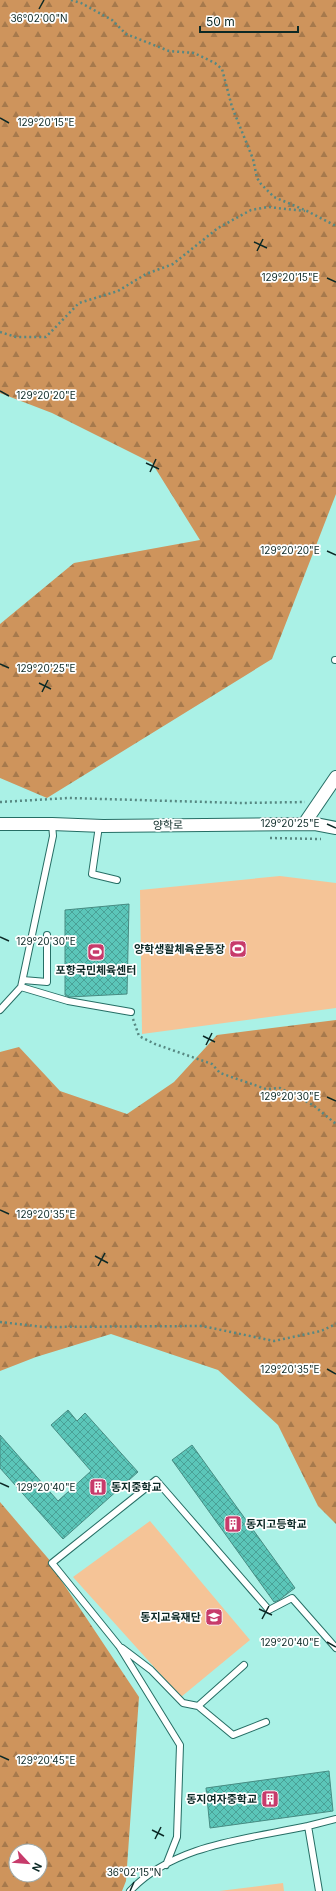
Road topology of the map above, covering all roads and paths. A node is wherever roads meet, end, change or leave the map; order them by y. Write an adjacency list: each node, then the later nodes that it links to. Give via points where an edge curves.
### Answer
1 (71, 0): 2 (path, via 112,20 126,34 169,51 194,53 215,63 222,70 232,107 253,159 257,178 274,197)
2 (307, 211): 3 (path); 4 (path, via 268,207 251,210 218,228 173,264 146,274 118,291 79,303 46,336 16,337)
3 (336, 226)
4 (0, 332)
5 (336, 777): 7 (street)
6 (0, 802): 7 (path, via 69,798)
7 (318, 803): 10 (street)
8 (0, 824): 9 (street, 양학로)
9 (52, 824): 11 (street, 양학로); 15 (lane, via 53,836)
10 (304, 824): 11 (street, 양학로); 12 (street, 양학로)
11 (99, 826): 13 (lane, via 92,874)
12 (336, 828)
13 (118, 880)
14 (47, 934): 15 (lane, via 47,982)
15 (23, 980): 16 (lane)
16 (21, 987): 17 (lane); 18 (lane, via 68,1001)
17 (0, 1010)
18 (131, 1012): 19 (path, via 139,1036 154,1044 212,1064 220,1073 266,1089 280,1088 313,1105)
19 (336, 1124)
20 (0, 1322): 21 (path, via 44,1327 202,1326 274,1341 321,1332)
21 (336, 1324)
22 (119, 1646): 23 (lane, via 52,1563 156,1480 269,1610 292,1598); 25 (lane, via 151,1670 183,1703); 29 (lane, via 180,1745 177,1837)
23 (336, 1648)
24 (244, 1665): 25 (lane)
25 (198, 1706): 26 (lane, via 233,1735)
26 (266, 1722)
27 (336, 1819): 28 (lane)
28 (308, 1826): 29 (lane, via 199,1849); 31 (lane)
29 (166, 1865): 30 (lane, via 140,1880)
30 (130, 1891)
31 (319, 1891)

